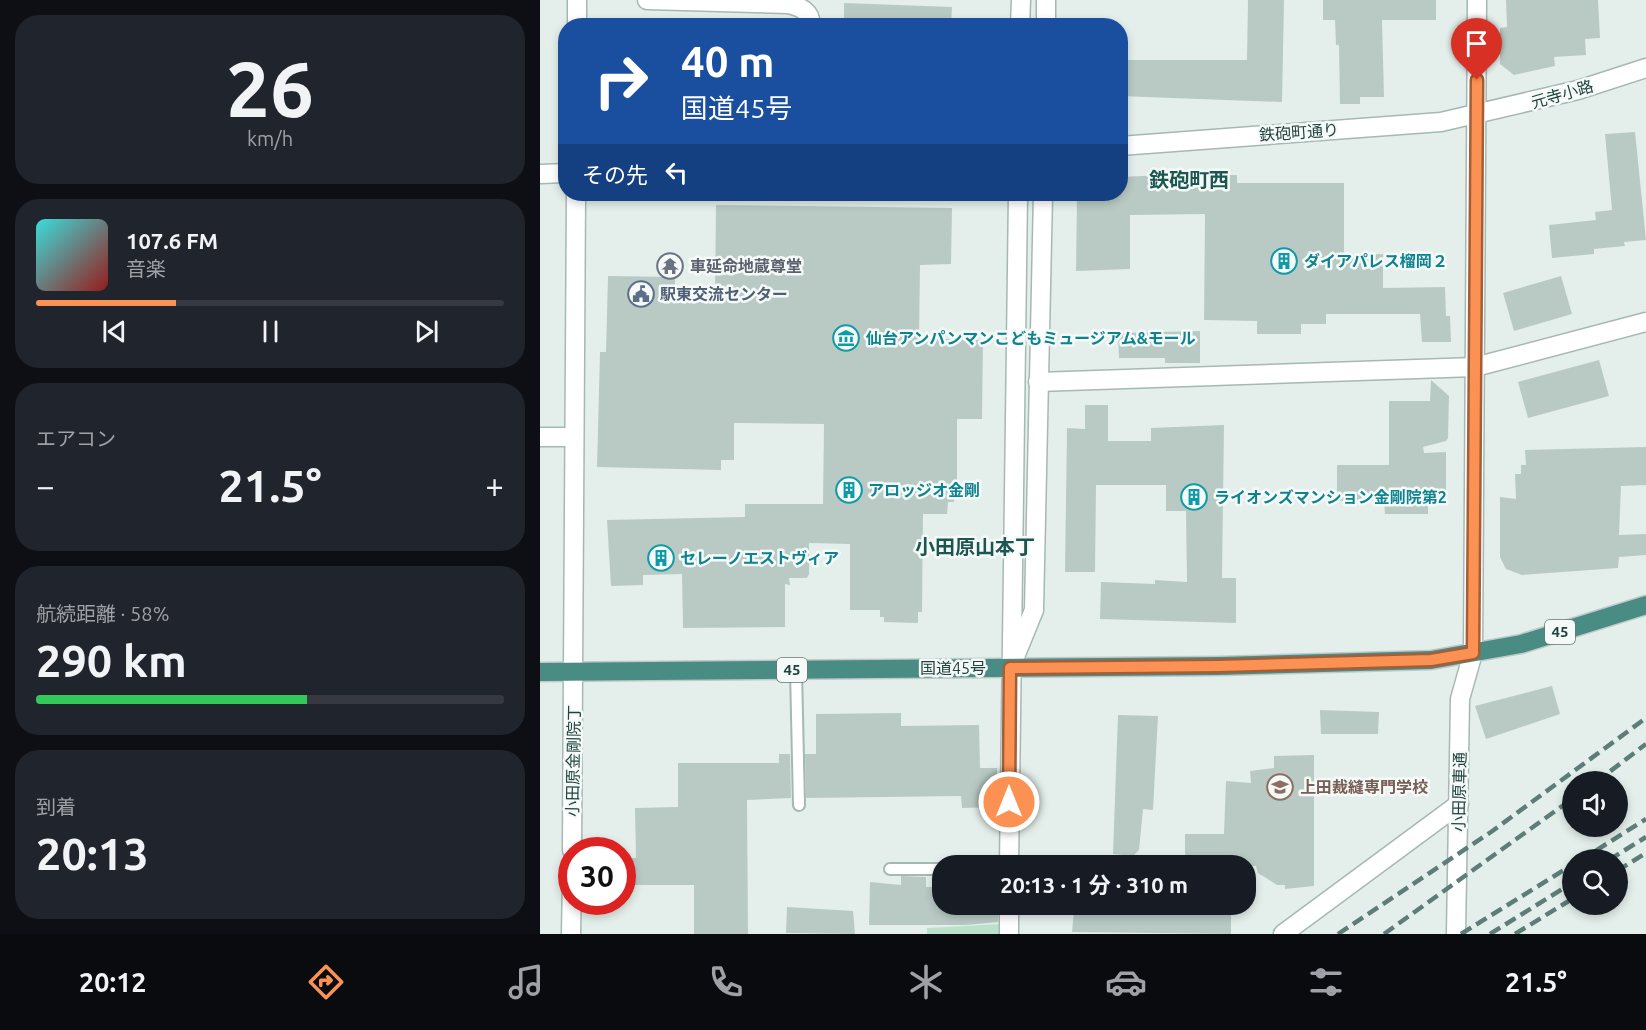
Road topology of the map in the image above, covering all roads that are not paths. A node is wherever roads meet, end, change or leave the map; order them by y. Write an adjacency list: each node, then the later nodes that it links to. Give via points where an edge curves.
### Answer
1 (577, 0): 6 (street)
2 (647, 0): 7 (street, via 788,4 801,7)
3 (1021, 0): 8 (street)
4 (1046, 0): 9 (street)
5 (1478, 0): 11 (street, 小田原車通)
6 (577, 18)
7 (809, 18)
8 (1020, 18)
9 (1046, 18)
10 (1646, 68): 11 (street, 元寺小路, via 1578,90)
11 (1476, 115): 12 (street, 鉄砲町通り, via 1441,122); 19 (street, 小田原車通)
12 (1128, 145)
13 (558, 173): 14 (street)
14 (540, 174)
15 (576, 201): 22 (street, 小田原金剛院丁)
16 (1018, 201): 25 (street)
17 (1043, 201): 20 (street)
18 (1646, 322): 19 (street)
19 (1475, 368): 20 (street); 24 (street, 小田原車通)
20 (1038, 382): 25 (street, via 1034,610)
21 (540, 437): 22 (street)
22 (573, 437): 28 (street, 小田原金剛院丁)
23 (1646, 605): 24 (highway, 国道45号 / 45, via 1521,644)
24 (1473, 653): 25 (highway, 国道45号 / 45, via 1431,660); 29 (street, 小田原車通, via 1460,699)
25 (1010, 668): 26 (highway, 国道45号 / 45); 32 (street)
26 (796, 670): 28 (highway, 国道45号 / 45); 30 (lane)
27 (540, 672): 28 (highway, 国道45号 / 45)
28 (573, 672): 31 (street, 小田原金剛院丁)
29 (1459, 804): 39 (street); 40 (street, 小田原車通)
30 (799, 805)
31 (572, 837)
32 (1009, 855)
33 (890, 868): 34 (lane)
34 (932, 869)
35 (571, 915): 37 (street)
36 (1009, 915): 38 (street)
37 (571, 934)
38 (1009, 934)
39 (1282, 934)
40 (1456, 934)

